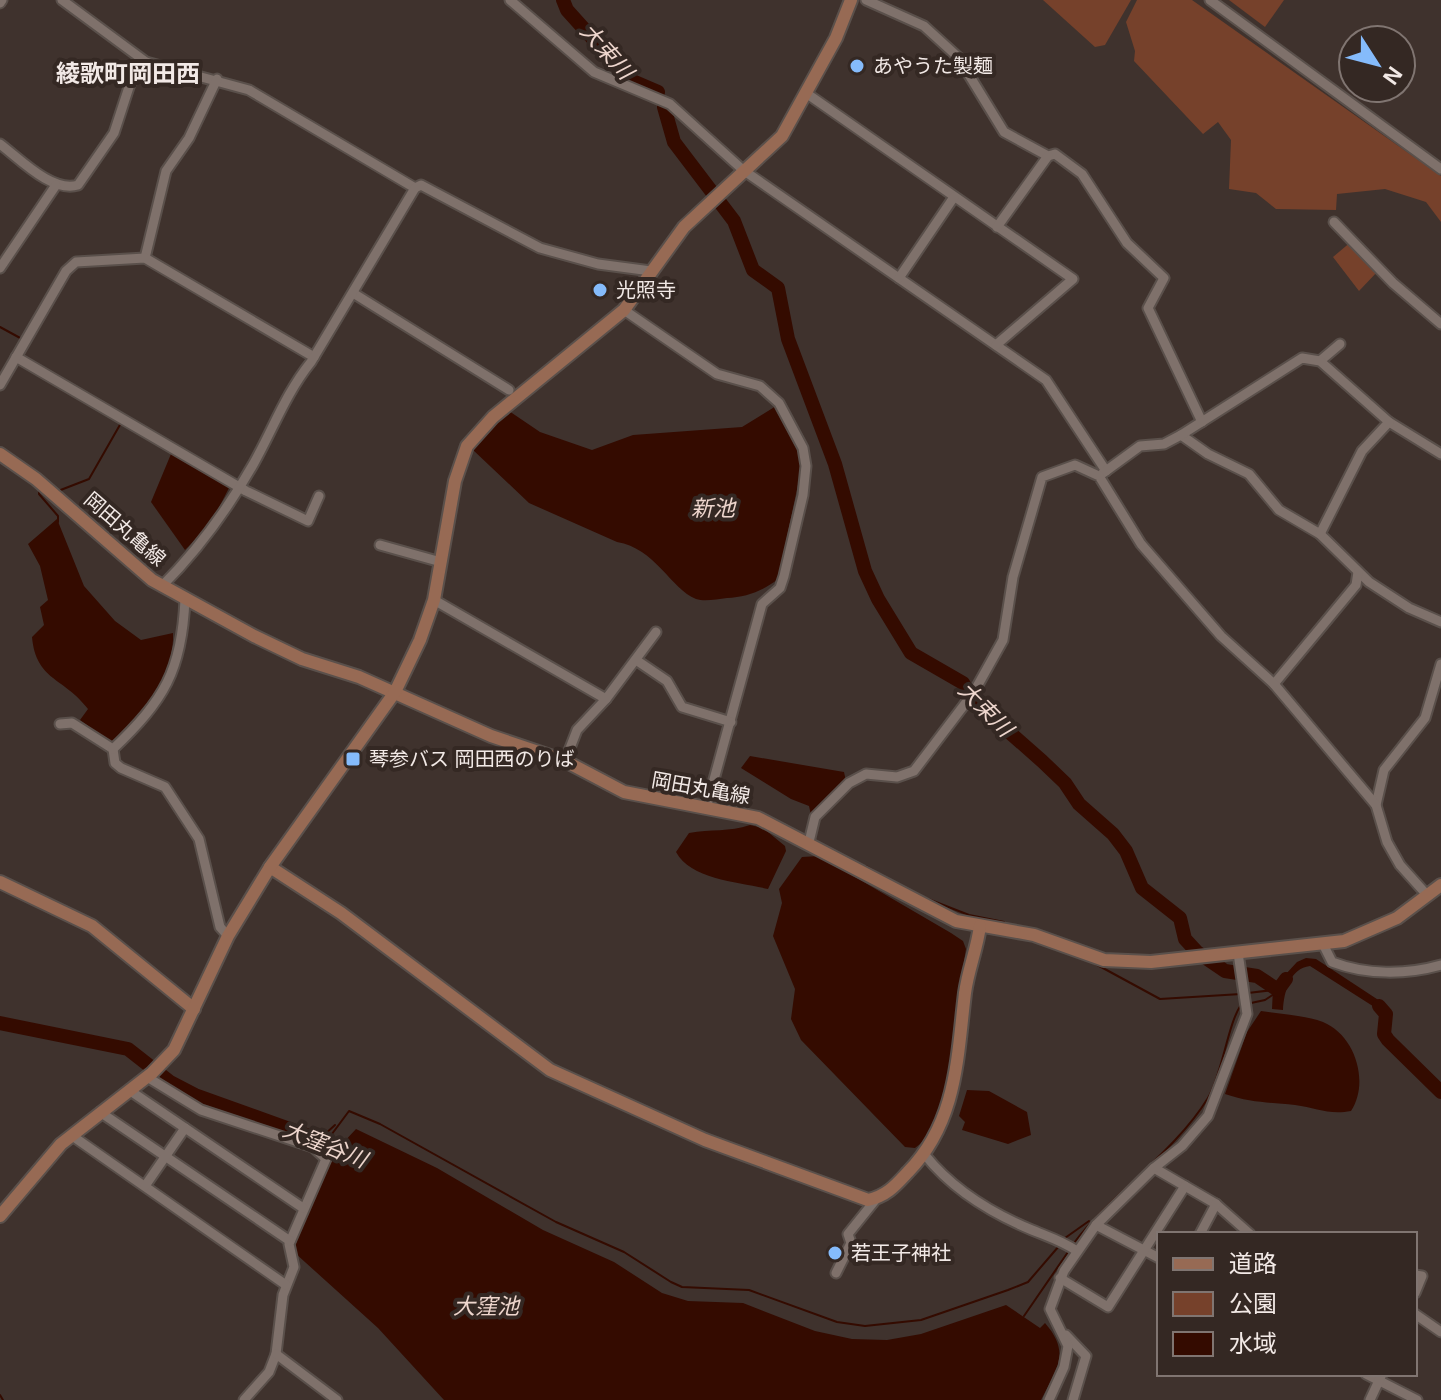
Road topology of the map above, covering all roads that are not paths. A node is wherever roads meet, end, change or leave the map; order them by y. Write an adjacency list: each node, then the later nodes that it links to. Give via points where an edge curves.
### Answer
1 (62, 0): 6 (street)
2 (510, 0): 12 (street, via 594,72 670,104)
3 (851, 0): 8 (street)
4 (866, 0): 10 (street, via 924,26 958,57 1004,132)
5 (1210, 0): 11 (street)
6 (146, 62): 7 (street); 13 (street, via 130,84 114,133 78,185)
7 (217, 79): 14 (street, via 249,90); 18 (street, via 189,138 166,171)
8 (806, 93): 12 (street, via 782,136); 15 (street)
9 (0, 144): 13 (street)
10 (1048, 156): 17 (street); 32 (street, via 1055,154 1082,174 1127,243 1164,278 1148,308)
11 (1441, 169)
12 (743, 170): 20 (street, via 684,227); 21 (street)
13 (56, 185): 19 (street)
14 (415, 188): 20 (street, via 421,185 562,256); 22 (street)
15 (954, 197): 17 (street); 21 (street)
16 (1334, 222): 24 (street)
17 (997, 227): 26 (street, via 1073,279)
18 (145, 258): 27 (street, via 71,264); 28 (street)
19 (0, 268)
20 (651, 271): 23 (street)
21 (899, 278): 26 (street)
22 (353, 293): 28 (street); 31 (street)
23 (624, 310): 42 (street, via 480,428 457,472); 54 (street, via 717,374 751,382 771,394 803,448 803,495 784,576 780,588 762,604)
24 (1441, 324)
25 (1340, 344): 29 (street)
26 (996, 345): 37 (street, via 1046,380)
27 (16, 357): 30 (street); 38 (street)
28 (314, 357): 38 (street, via 293,384)
29 (1320, 361): 32 (street, via 1302,358); 33 (street)
30 (0, 385)
31 (509, 390)
32 (1202, 422): 34 (street)
33 (1389, 422): 36 (street); 40 (street, via 1362,451)
34 (1181, 435): 37 (street, via 1164,444 1140,446); 40 (street, via 1249,474 1279,510)
35 (0, 454): 44 (street, 岡田丸亀線, via 20,465)
36 (1441, 454)
37 (1102, 473): 51 (street, via 1141,544 1221,636); 60 (street, via 1075,465 1042,477 1013,577 1003,640 972,695 914,771 897,777 866,774 849,783 815,817)
38 (239, 487): 39 (street, via 308,521); 44 (street, via 189,558)
39 (319, 496)
40 (1320, 534): 43 (street)
41 (380, 545): 42 (street)
42 (441, 562): 46 (street)
43 (1358, 572): 47 (street, via 1409,608); 51 (street, via 1356,585)
44 (162, 586): 45 (street, 岡田丸亀線)
45 (185, 599): 52 (street, 岡田丸亀線, via 302,659); 56 (street, via 178,659 146,718)
46 (434, 600): 52 (street); 53 (street)
47 (1441, 622)
48 (656, 632): 49 (street)
49 (636, 660): 53 (street); 54 (street, via 667,681 682,707)
50 (1441, 664): 59 (street, via 1425,718 1384,770)
51 (1274, 684): 59 (street)
52 (395, 692): 57 (street, 岡田丸亀線, via 491,736); 61 (street)
53 (606, 699): 57 (street, via 577,730)
54 (731, 722): 58 (street)
55 (60, 724): 56 (street, via 72,723)
56 (113, 749): 65 (street, via 121,768 165,787 199,839 220,927)
57 (565, 761): 58 (street, 岡田丸亀線, via 641,798)
58 (707, 805): 60 (street, 岡田丸亀線, via 758,818)
59 (1376, 805): 63 (street, via 1400,865)
60 (809, 842): 64 (street, 岡田丸亀線, via 939,915)
61 (270, 867): 65 (street); 80 (street, via 341,913 550,1070 705,1140 858,1199)
62 (0, 882): 69 (street, via 92,926)
63 (1436, 890): 66 (street, 岡田丸亀線, via 1378,928)
64 (980, 926): 67 (street, 岡田丸亀線, via 1034,935 1119,962); 75 (street, via 965,990 960,1053 940,1128)
65 (228, 936): 69 (street)
66 (1323, 944): 67 (street, 岡田丸亀線); 68 (street, via 1332,962 1340,965 1400,973)
67 (1238, 953): 77 (street, via 1246,999 1220,1092 1182,1146)
68 (1441, 965)
69 (194, 1009): 70 (street, via 180,1041)
70 (152, 1073): 71 (street); 82 (street, via 201,1110 313,1147 326,1159)
71 (129, 1090): 72 (street); 73 (street)
72 (100, 1112): 74 (street); 76 (street)
73 (185, 1128): 76 (street); 82 (street)
74 (71, 1135): 78 (street); 83 (street)
75 (925, 1155): 80 (street, via 889,1193); 88 (street, via 956,1189)
76 (166, 1156): 78 (street); 87 (street)
77 (1154, 1168): 79 (street); 84 (street)
78 (145, 1186): 93 (street)
79 (1185, 1186): 81 (street); 89 (street)
80 (877, 1198): 91 (street, via 848,1234 851,1243)
81 (1216, 1204): 85 (street); 86 (street)
82 (303, 1208): 87 (street)
83 (0, 1216)
84 (1096, 1225): 88 (street); 89 (street)
85 (1201, 1232)
86 (1248, 1232)
87 (290, 1241): 93 (street, via 294,1267)
88 (1069, 1245): 92 (street)
89 (1145, 1250): 90 (street); 92 (street, via 1108,1307)
90 (1157, 1257)
91 (836, 1273)
92 (1060, 1278): 95 (street, via 1050,1309)
93 (286, 1285): 97 (street)
94 (1417, 1315): 96 (street)
95 (1064, 1332): 101 (street, via 1067,1356); 102 (street, via 1086,1356)
96 (1441, 1332)
97 (276, 1354): 99 (street, via 269,1372); 100 (street)
98 (1381, 1378): 103 (street); 104 (street)
99 (244, 1400)
100 (337, 1400)
101 (1049, 1400)
102 (1073, 1400)
103 (1370, 1400)
104 (1417, 1400)

